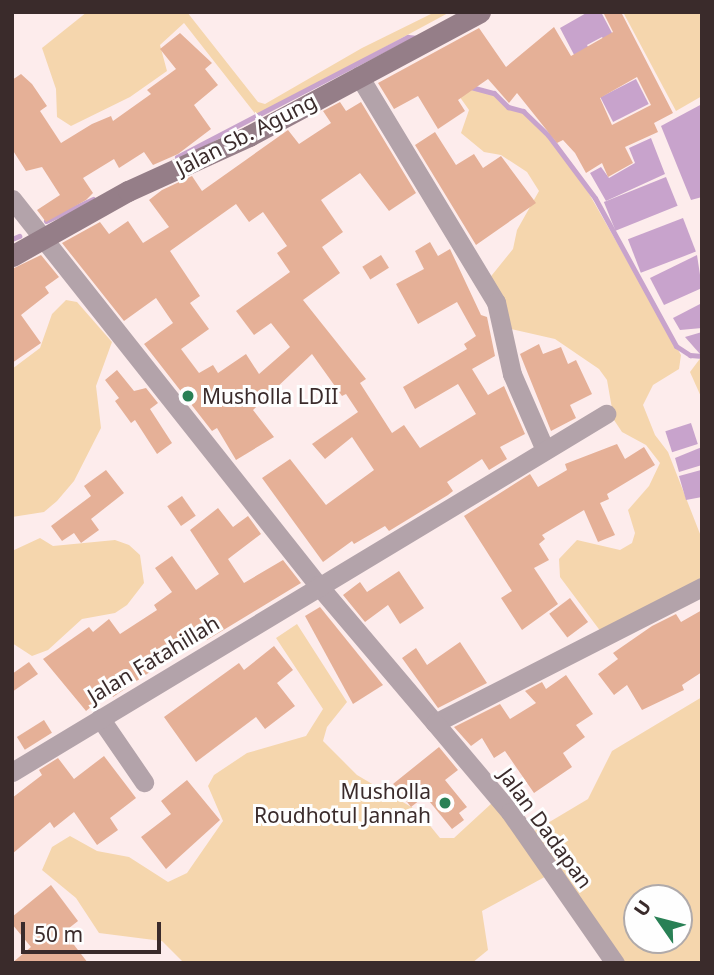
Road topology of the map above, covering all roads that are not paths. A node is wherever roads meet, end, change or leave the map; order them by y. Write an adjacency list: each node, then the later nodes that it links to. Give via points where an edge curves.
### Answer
1 (480, 12): 2 (street, Jalan Sb. Agung)
2 (359, 76): 4 (street, Jalan Sb. Agung, via 249,136 128,191); 7 (street, via 496,302 512,374)
3 (12, 200): 4 (street, Jalan Dadapan)
4 (41, 241): 5 (street, Jalan Sb. Agung); 8 (street, Jalan Dadapan)
5 (12, 256)
6 (606, 414): 7 (street, Jalan Fatahillah)
7 (545, 450): 8 (street, Jalan Fatahillah)
8 (318, 585): 10 (street, Jalan Fatahillah); 11 (street, Jalan Dadapan)
9 (702, 587): 11 (street)
10 (100, 718): 12 (street, Jalan Fatahillah); 13 (street)
11 (435, 723): 14 (street, Jalan Dadapan, via 510,812)
12 (12, 772)
13 (144, 782)
14 (615, 963)

